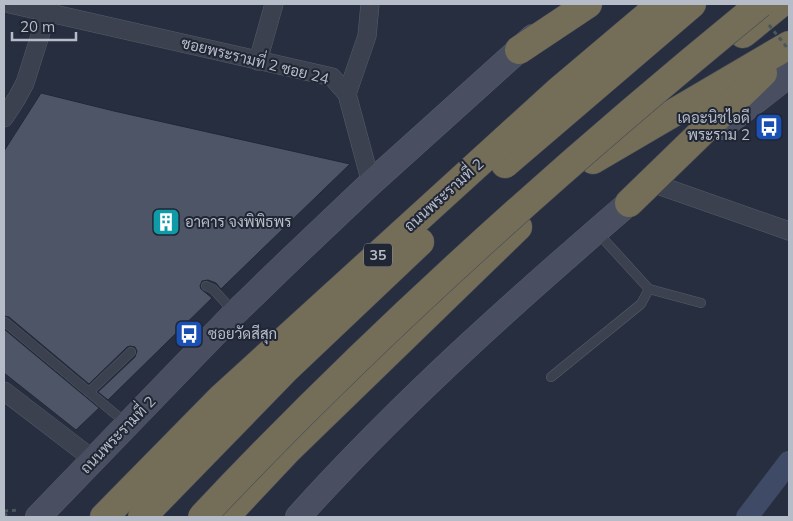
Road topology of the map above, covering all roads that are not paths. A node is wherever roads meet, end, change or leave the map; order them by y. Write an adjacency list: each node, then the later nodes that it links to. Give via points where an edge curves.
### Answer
1 (10, 4): 11 (street, ซอยพระรามที่ 2 ซอย 24)
2 (274, 4): 14 (street)
3 (370, 4): 17 (street, via 367,36)
4 (570, 4): 13 (main road, ถนนพระรามที่ 2)
5 (588, 4): 13 (highway)
6 (636, 4): 16 (highway)
7 (661, 4): 16 (highway, ถนนพระรามที่ 2 / 35)
8 (692, 4): 38 (highway, via 564,112 422,240 287,368)
9 (760, 4): 39 (highway, bridge, via 605,132 451,271 316,400)
10 (780, 4): 19 (highway)
11 (49, 8): 14 (street, ซอยพระรามที่ 2 ซอย 24); 18 (street, via 25,84)
12 (789, 46): 19 (highway); 22 (highway)
13 (519, 50): 20 (main road, ถนนพระรามที่ 2)
14 (258, 62): 17 (street, ซอยพระรามที่ 2 ซอย 24, via 332,78)
15 (789, 75): 21 (main road)
16 (557, 92): 37 (highway, ถนนพระรามที่ 2 / 35, via 221,398)
17 (347, 94): 20 (street, ซอยพระรามที่ 2 ซอย 24)
18 (4, 118)
19 (593, 160): 40 (highway, via 535,211 288,450)
20 (371, 183): 28 (main road, ถนนพระรามที่ 2)
21 (652, 183): 22 (main road); 24 (street)
22 (628, 203): 23 (main road)
23 (596, 231): 26 (lane); 41 (main road, via 411,399)
24 (789, 231)
25 (206, 286): 28 (lane, via 213,289)
26 (649, 289): 27 (lane); 31 (lane, via 641,304)
27 (702, 303)
28 (235, 313): 34 (main road, ถนนพระรามที่ 2)
29 (5, 322): 33 (lane)
30 (131, 352): 33 (lane)
31 (551, 377)
32 (4, 391): 35 (street)
33 (89, 392): 34 (lane)
34 (128, 425): 35 (main road, ถนนพระรามที่ 2)
35 (94, 460): 36 (main road, ถนนพระรามที่ 2)
36 (38, 517)
37 (104, 517)
38 (142, 517)
39 (202, 517)
40 (225, 517)
41 (298, 517)

